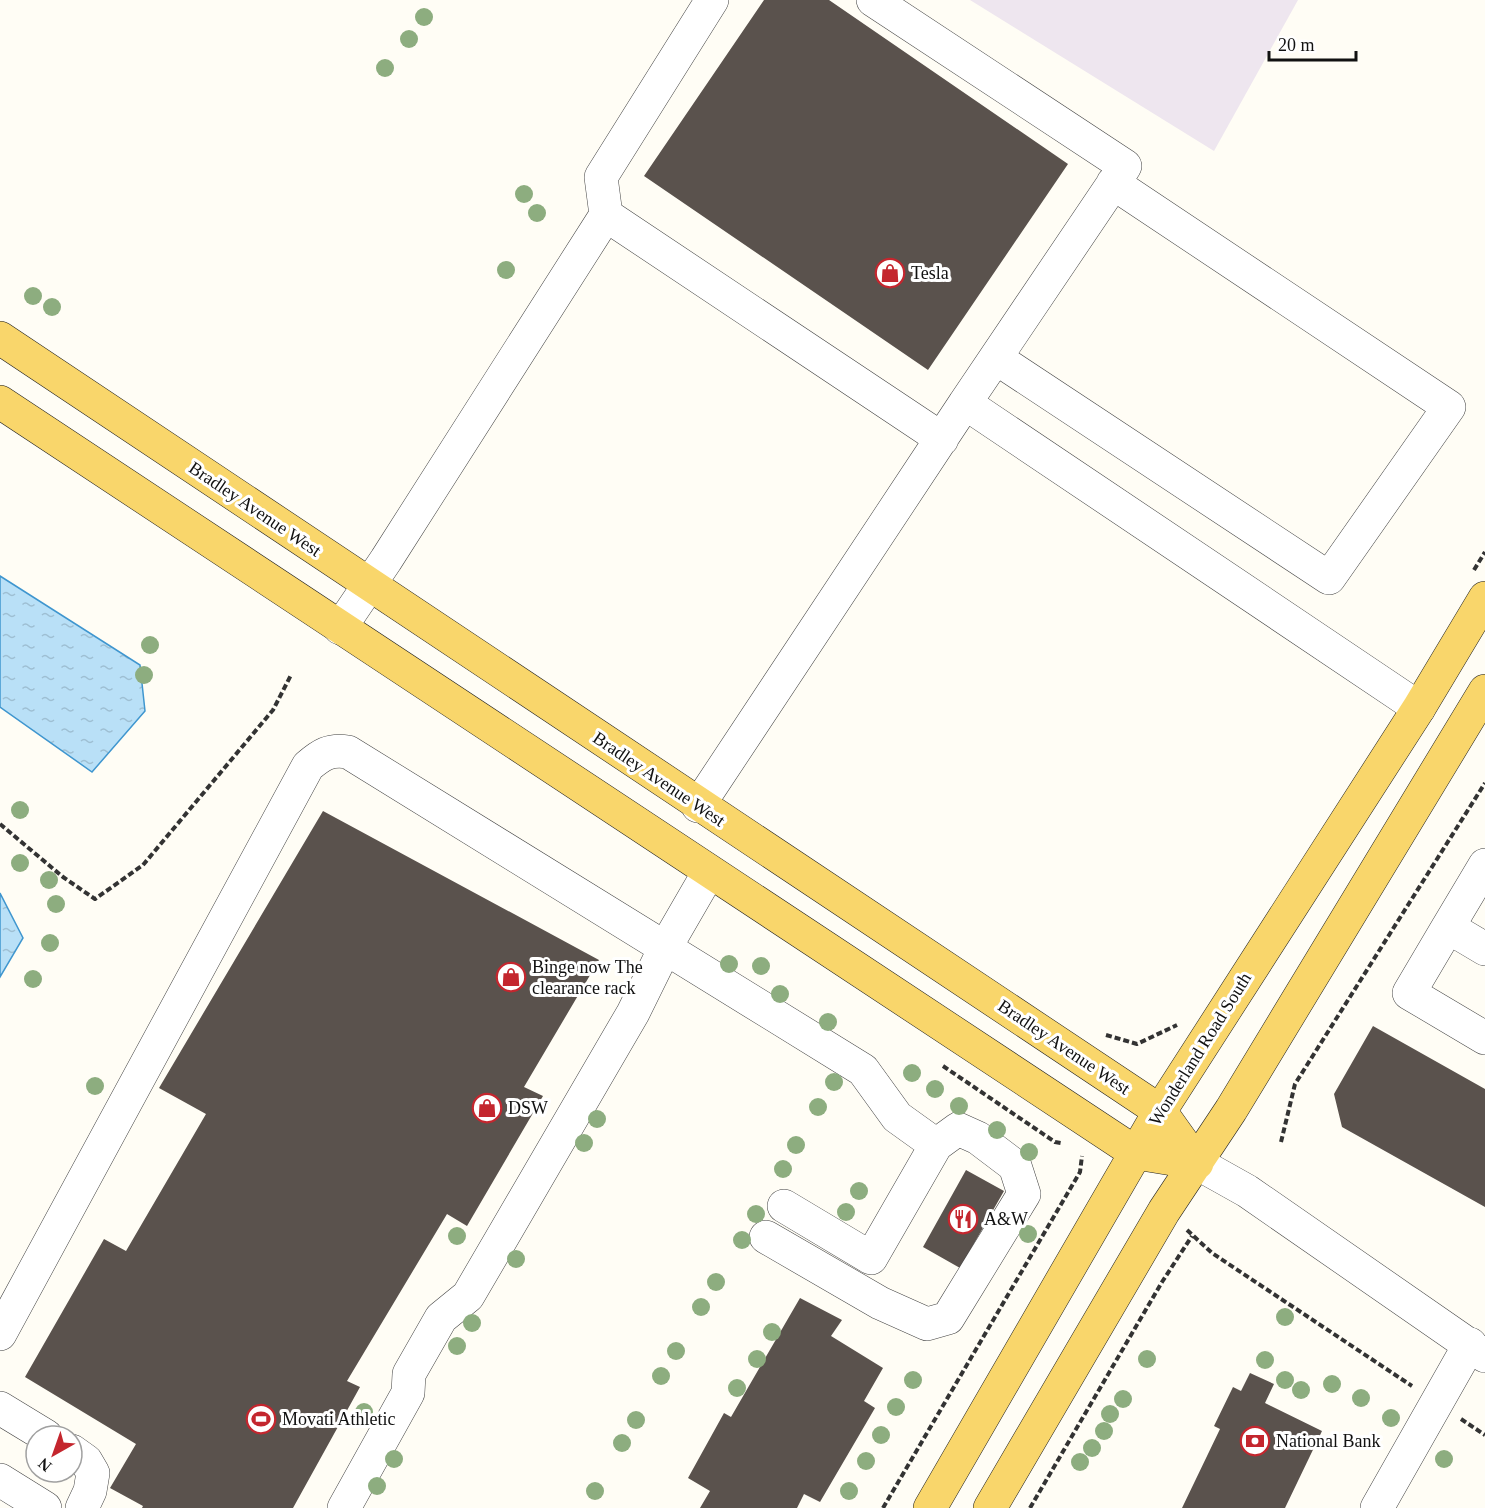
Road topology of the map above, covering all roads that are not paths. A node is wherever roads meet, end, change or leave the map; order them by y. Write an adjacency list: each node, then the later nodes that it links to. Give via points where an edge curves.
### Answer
1 (712, 0): 4 (lane, via 601,177)
2 (873, 0): 3 (lane, via 1125,166)
3 (1113, 183): 6 (lane); 6 (lane, via 1449,407 1329,578)
4 (606, 215): 9 (lane); 10 (lane)
5 (0, 338): 10 (main road, Bradley Avenue West)
6 (996, 358): 8 (lane)
7 (0, 402): 12 (main road)
8 (965, 403): 9 (lane); 14 (lane)
9 (942, 439): 15 (lane)
10 (369, 586): 12 (lane); 15 (main road, Bradley Avenue West)
11 (1485, 598): 14 (main road, Wonderland Road South)
12 (340, 628): 17 (main road)
13 (1485, 691): 25 (main road)
14 (1419, 708): 22 (main road, Wonderland Road South)
15 (698, 806): 22 (main road, Bradley Avenue West)
16 (1485, 865): 18 (lane)
17 (709, 872): 19 (lane); 24 (main road)
18 (1448, 927): 20 (lane); 21 (lane, via 1409,993)
19 (665, 948): 23 (lane, via 863,1070 897,1117); 28 (lane, via 348,752 325,752 308,766); 36 (lane, via 630,1019 468,1296 441,1318 409,1374 408,1393)
20 (1485, 949)
21 (1485, 1038)
22 (1160, 1112): 24 (main road, Wonderland Road South); 25 (main road, Bradley Avenue West)
23 (936, 1145): 26 (lane, via 871,1258); 27 (lane, via 958,1129 978,1138 1015,1166 1024,1194 948,1318 927,1324 880,1303)
24 (1136, 1153): 25 (main road); 37 (main road, Wonderland Road South)
25 (1197, 1163): 29 (lane, via 1247,1191); 38 (main road, via 1164,1211)
26 (784, 1206)
27 (766, 1237)
28 (0, 1334)
29 (1477, 1350): 39 (lane, via 1438,1404)
30 (0, 1408): 31 (lane)
31 (26, 1424)
32 (84, 1460): 35 (lane, via 93,1473)
33 (0, 1480): 34 (lane)
34 (45, 1508)
35 (82, 1508)
36 (344, 1508)
37 (930, 1508)
38 (990, 1508)
39 (1377, 1508)

